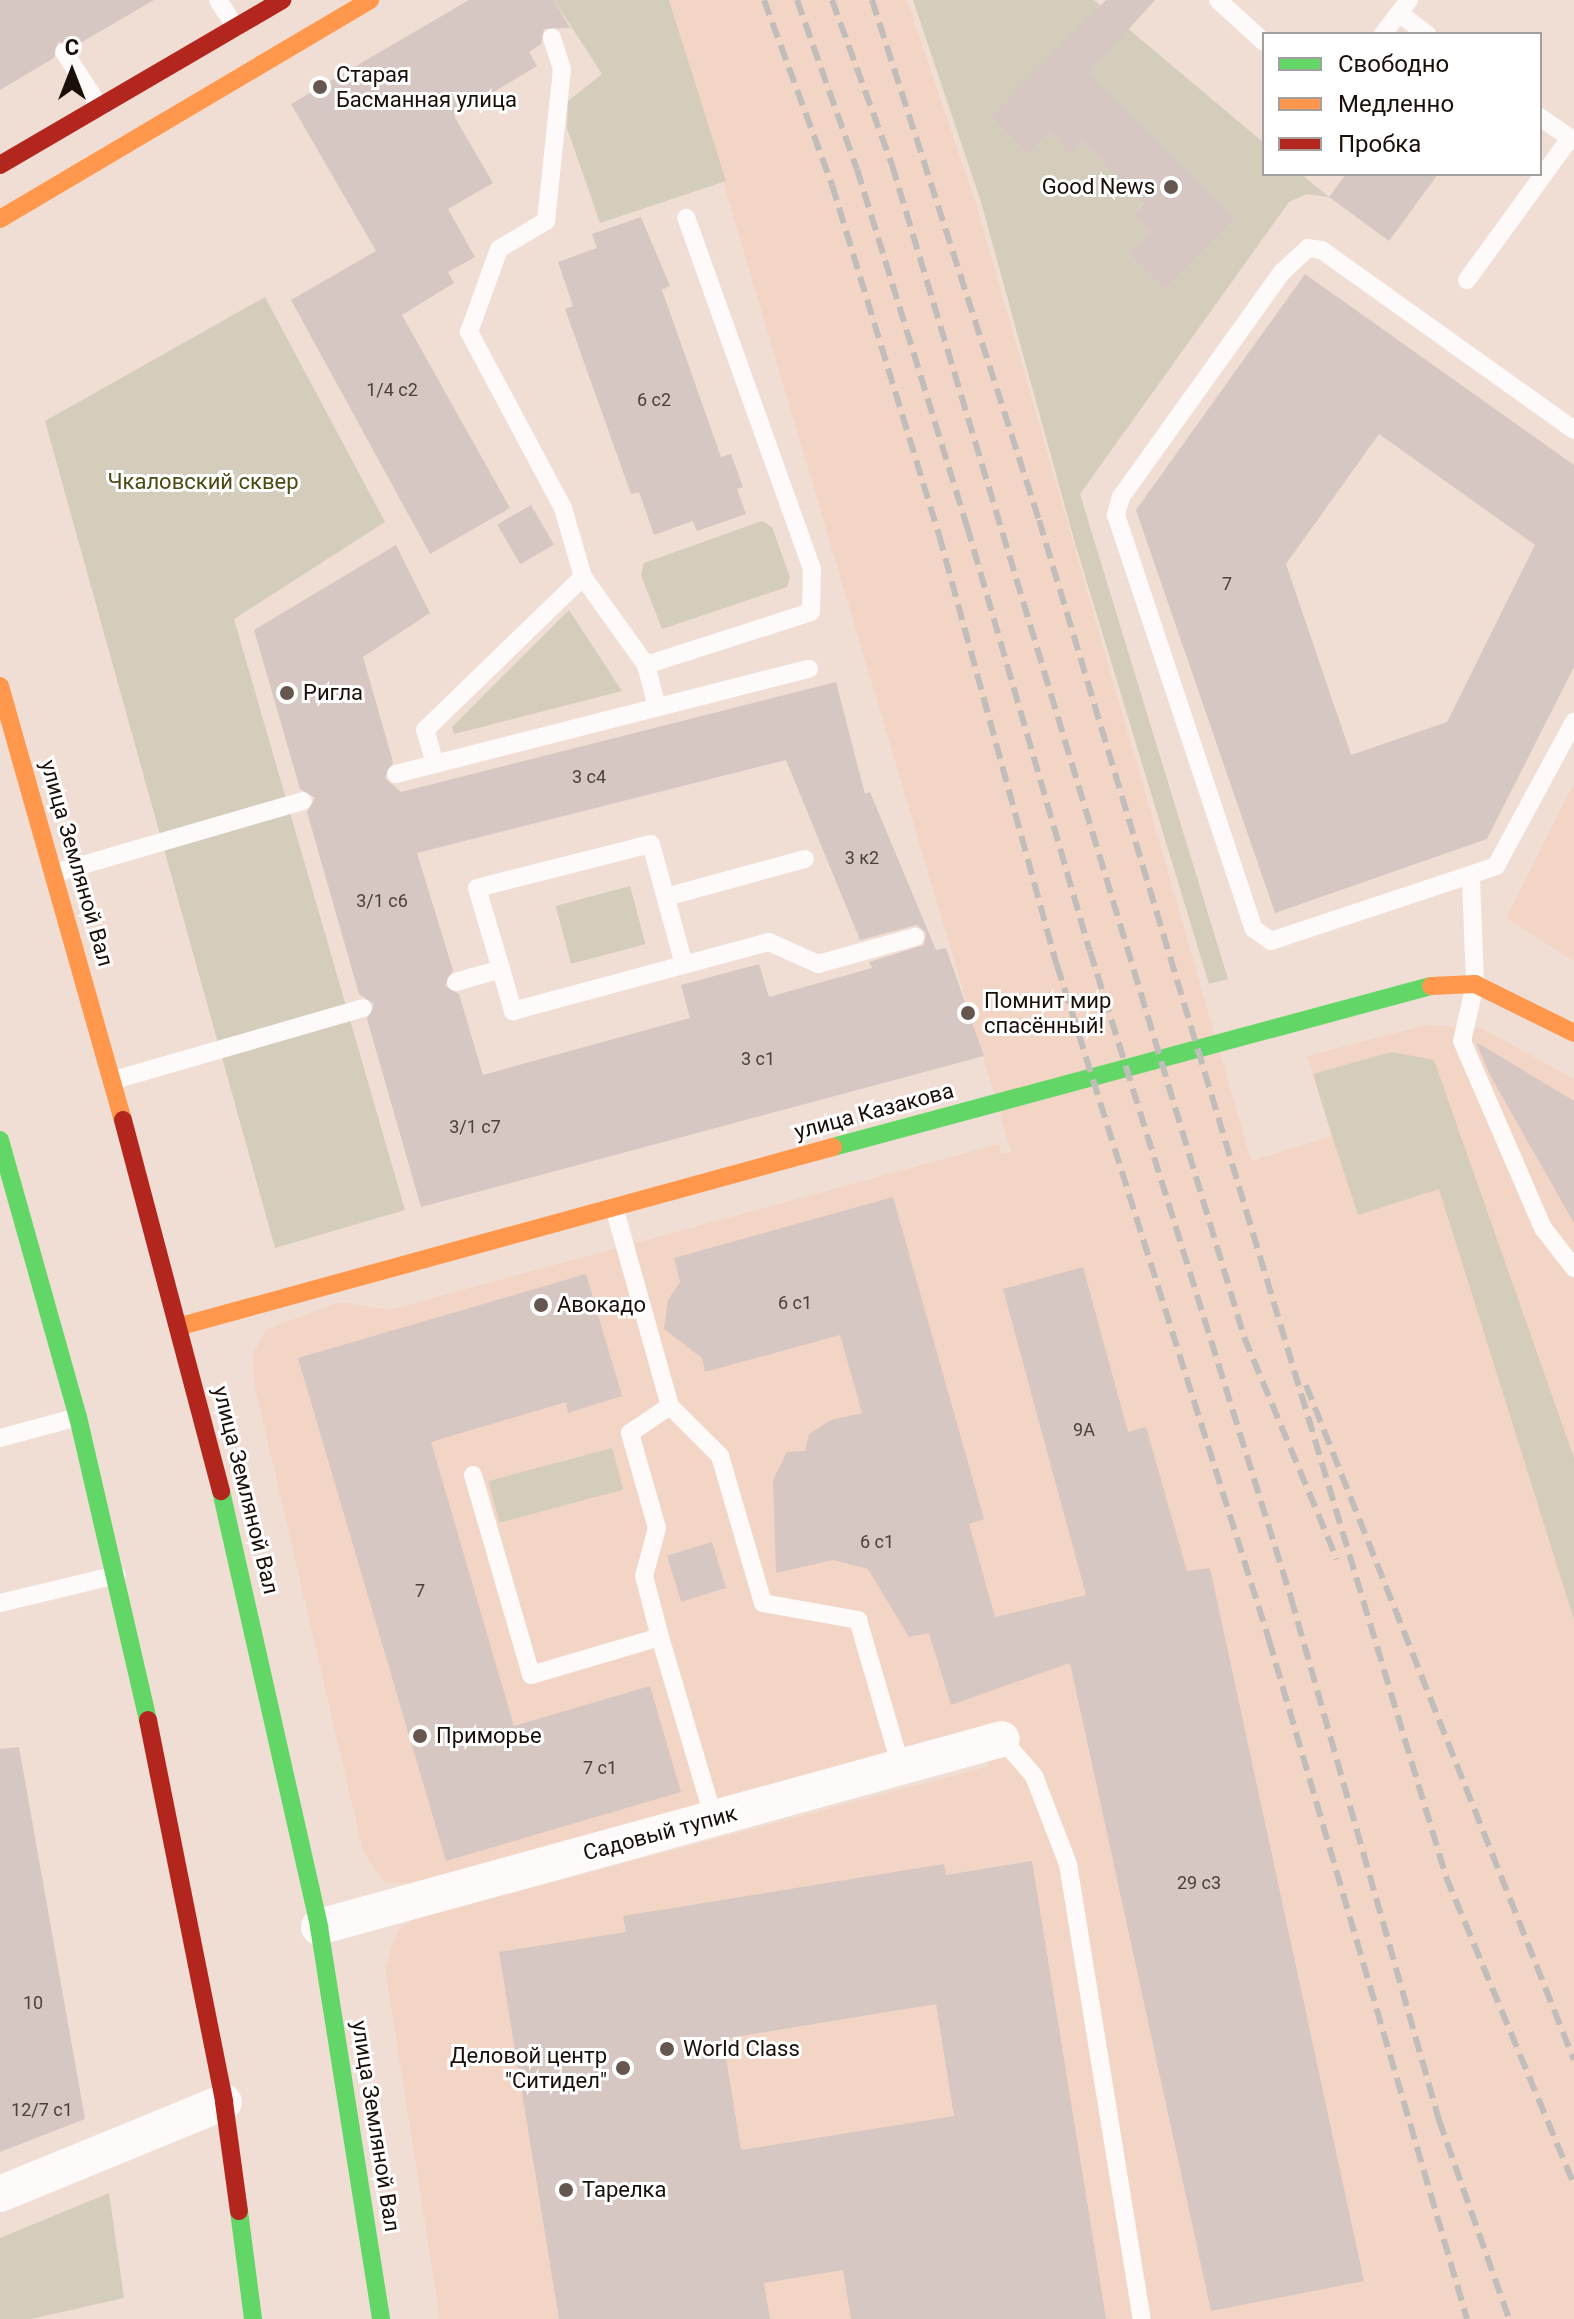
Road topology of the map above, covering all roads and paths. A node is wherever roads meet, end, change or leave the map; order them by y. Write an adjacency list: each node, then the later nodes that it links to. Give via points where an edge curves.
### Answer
1 (218, 0): 6 (lane)
2 (282, 0): 6 (main road)
3 (370, 0): 16 (main road)
4 (1218, 0): 10 (lane)
5 (1404, 7): 7 (lane); 8 (lane)
6 (236, 28): 12 (main road)
7 (1385, 32)
8 (1425, 32)
9 (552, 38): 19 (lane, via 562,69 546,221 499,249 469,332 563,508)
10 (1262, 40)
11 (64, 52): 12 (lane)
12 (101, 108): 14 (main road)
13 (1542, 118): 17 (lane, via 1570,138)
14 (0, 165)
15 (686, 218): 20 (lane, via 812,569 811,612)
16 (0, 219)
17 (1467, 280)
18 (1574, 430): 30 (lane, via 1322,250 1308,248 1296,253 1117,507 1117,531 1259,934 1289,939)
19 (583, 577): 20 (lane); 25 (lane, via 425,730)
20 (646, 665): 23 (lane)
21 (809, 669): 23 (lane)
22 (0, 686): 29 (main road, улица Земляной Вал)
23 (657, 707): 25 (lane)
24 (1574, 722): 30 (lane, via 1507,855)
25 (435, 764): 26 (lane)
26 (396, 774)
27 (303, 801): 29 (lane)
28 (805, 859): 31 (lane)
29 (55, 873): 39 (main road, улица Земляной Вал)
30 (1471, 879): 36 (lane)
31 (666, 897): 33 (lane); 34 (lane, via 651,844 477,888)
32 (915, 937): 33 (lane, via 818,964 769,942)
33 (684, 965): 34 (lane, via 513,1011)
34 (501, 969): 35 (lane)
35 (456, 982)
36 (1475, 984): 38 (main road, улица Казакова); 41 (main road, улица Казакова, via 1417,987); 42 (lane, via 1462,1041 1475,1079 1543,1228)
37 (363, 1008): 39 (lane)
38 (1571, 1023)
39 (114, 1080): 43 (main road, улица Земляной Вал)
40 (0, 1140): 45 (main road)
41 (614, 1207): 43 (main road, улица Казакова); 44 (lane)
42 (1574, 1268)
43 (181, 1326): 54 (main road, улица Земляной Вал)
44 (670, 1406): 50 (lane, via 630,1433 657,1528 644,1576); 52 (lane, via 720,1456 763,1603 858,1620)
45 (78, 1417): 46 (lane); 48 (main road)
46 (0, 1438)
47 (473, 1475): 50 (lane, via 531,1675)
48 (117, 1575): 49 (lane); 55 (main road)
49 (0, 1603)
50 (660, 1637): 53 (lane)
51 (1002, 1739): 52 (street, Садовый тупик); 59 (lane, via 1034,1776 1068,1864)
52 (901, 1767): 53 (street, Садовый тупик)
53 (714, 1819): 54 (street, Садовый тупик)
54 (319, 1927): 58 (main road, улица Земляной Вал)
55 (224, 2102): 56 (street); 57 (main road)
56 (0, 2194)
57 (253, 2319)
58 (381, 2319)
59 (1142, 2319)

